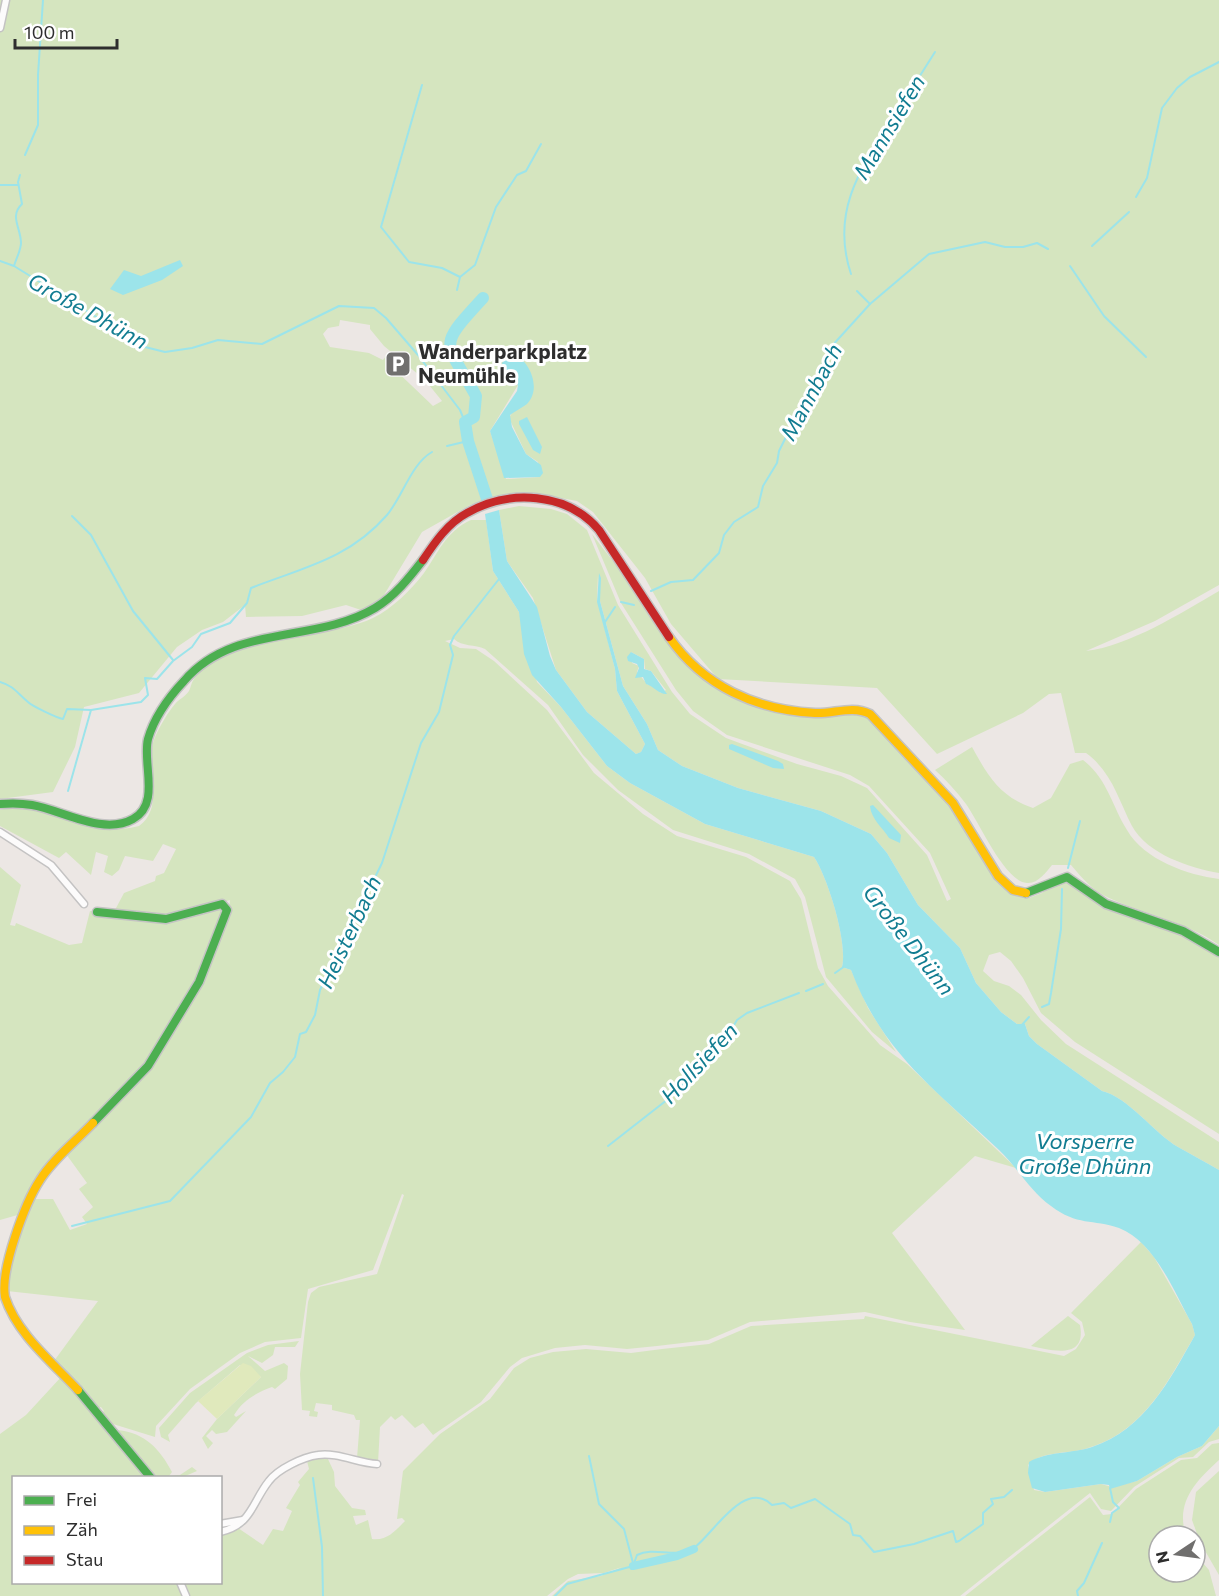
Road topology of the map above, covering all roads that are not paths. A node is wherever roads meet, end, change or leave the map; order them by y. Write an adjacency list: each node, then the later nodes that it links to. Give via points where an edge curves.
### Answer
1 (6, 0): 2 (street)
2 (0, 28)
3 (0, 804): 7 (main road, via 24,802 110,823 133,820 146,801 149,736 182,683 206,658 241,642 324,627 369,611 405,582 451,523 494,502 537,498 570,507 593,522 682,655 710,680 742,696 791,710 829,714 858,710 872,716 954,802 1000,877 1012,889 1030,893 1056,878 1067,877 1102,902 1183,931)
4 (0, 832): 5 (street, via 51,865)
5 (84, 904)
6 (97, 912): 8 (main road, via 166,919 222,904 227,909 199,982 148,1066 40,1179 9,1251)
7 (1219, 952)
8 (2, 1295): 10 (main road, via 27,1337 96,1409)
9 (377, 1464): 11 (street, via 324,1455 311,1457 272,1477)
10 (149, 1476)
11 (244, 1520): 12 (street); 13 (street)
12 (222, 1524)
13 (222, 1531)

